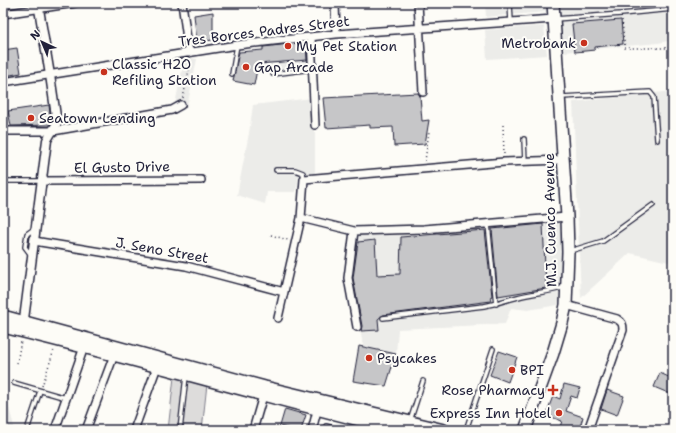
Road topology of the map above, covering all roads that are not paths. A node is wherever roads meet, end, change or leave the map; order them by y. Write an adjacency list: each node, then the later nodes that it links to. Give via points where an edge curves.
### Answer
1 (75, 3): 7 (street)
2 (182, 3): 16 (street)
3 (335, 3): 13 (street)
4 (418, 3): 12 (street)
5 (510, 3): 11 (lane)
6 (554, 3): 10 (main road, M.J. Cuenco Avenue)
7 (38, 6): 9 (street); 20 (street)
8 (673, 9): 10 (lane)
9 (3, 14)
10 (554, 19): 11 (street, Tres Borces Padres Street); 23 (main road, M.J. Cuenco Avenue)
11 (511, 22): 12 (street, Tres Borces Padres Street)
12 (420, 28): 13 (street, Tres Borces Padres Street); 22 (street)
13 (336, 34): 14 (street, Tres Borces Padres Street)
14 (311, 37): 15 (street, Tres Borces Padres Street); 17 (street)
15 (237, 45): 16 (street, Tres Borces Padres Street); 18 (lane)
16 (190, 53): 20 (street, Tres Borces Padres Street)
17 (312, 69): 19 (lane); 25 (street)
18 (232, 74)
19 (273, 74)
20 (50, 75): 21 (street, Tres Borces Padres Street); 27 (street, via 57,123)
21 (3, 82)
22 (423, 92)
23 (560, 97): 29 (lane, via 650,92 654,97); 30 (main road, M.J. Cuenco Avenue)
24 (181, 106): 27 (street, via 172,110)
25 (315, 125)
26 (3, 131): 27 (street)
27 (53, 132): 36 (street, via 47,140)
28 (524, 139): 31 (lane)
29 (657, 140)
30 (564, 160): 31 (street); 38 (main road, M.J. Cuenco Avenue)
31 (525, 162): 33 (street)
32 (276, 170): 33 (lane, via 295,170 303,173)
33 (304, 179): 39 (street)
34 (201, 180): 36 (street, El Gusto Drive)
35 (3, 181): 36 (lane)
36 (43, 181): 41 (street)
37 (654, 205): 44 (lane, via 604,241)
38 (567, 217): 40 (street); 44 (main road, M.J. Cuenco Avenue)
39 (301, 218): 42 (street); 47 (street)
40 (488, 223): 42 (street, via 424,229); 48 (lane)
41 (36, 227): 43 (street); 45 (lane, via 27,234 25,247)
42 (354, 231): 55 (street, via 348,278)
43 (34, 241): 45 (street); 47 (street, J. Seno Street, via 186,266)
44 (568, 252): 46 (main road, M.J. Cuenco Avenue)
45 (32, 256): 53 (street)
46 (567, 286): 48 (lane); 49 (main road, M.J. Cuenco Avenue)
47 (284, 292): 51 (street)
48 (496, 304): 52 (lane)
49 (566, 304): 80 (main road, M.J. Cuenco Avenue, via 552,353); 81 (street, via 617,319 623,325)
50 (3, 316): 53 (main road)
51 (278, 318)
52 (383, 318)
53 (23, 326): 54 (main road); 56 (main road, via 57,340); 59 (main road)
54 (3, 327)
55 (357, 327)
56 (84, 347): 58 (main road); 65 (street)
57 (493, 349): 79 (lane)
58 (114, 355): 59 (main road); 71 (street)
59 (159, 363): 60 (main road); 64 (main road); 72 (street)
60 (187, 375): 64 (main road); 73 (lane)
61 (422, 381): 67 (lane)
62 (14, 383): 63 (lane)
63 (40, 391): 65 (lane); 69 (lane)
64 (264, 391): 66 (main road); 74 (street)
65 (66, 398): 70 (street)
66 (318, 405): 67 (main road); 75 (street); 77 (main road)
67 (409, 422): 78 (main road)
68 (326, 426): 76 (lane)
69 (27, 430)
70 (55, 430)
71 (86, 430)
72 (134, 430)
73 (180, 430)
74 (253, 430)
75 (312, 430)
76 (340, 430)
77 (400, 430)
78 (444, 430)
79 (466, 430)
80 (524, 430)
81 (588, 430)

